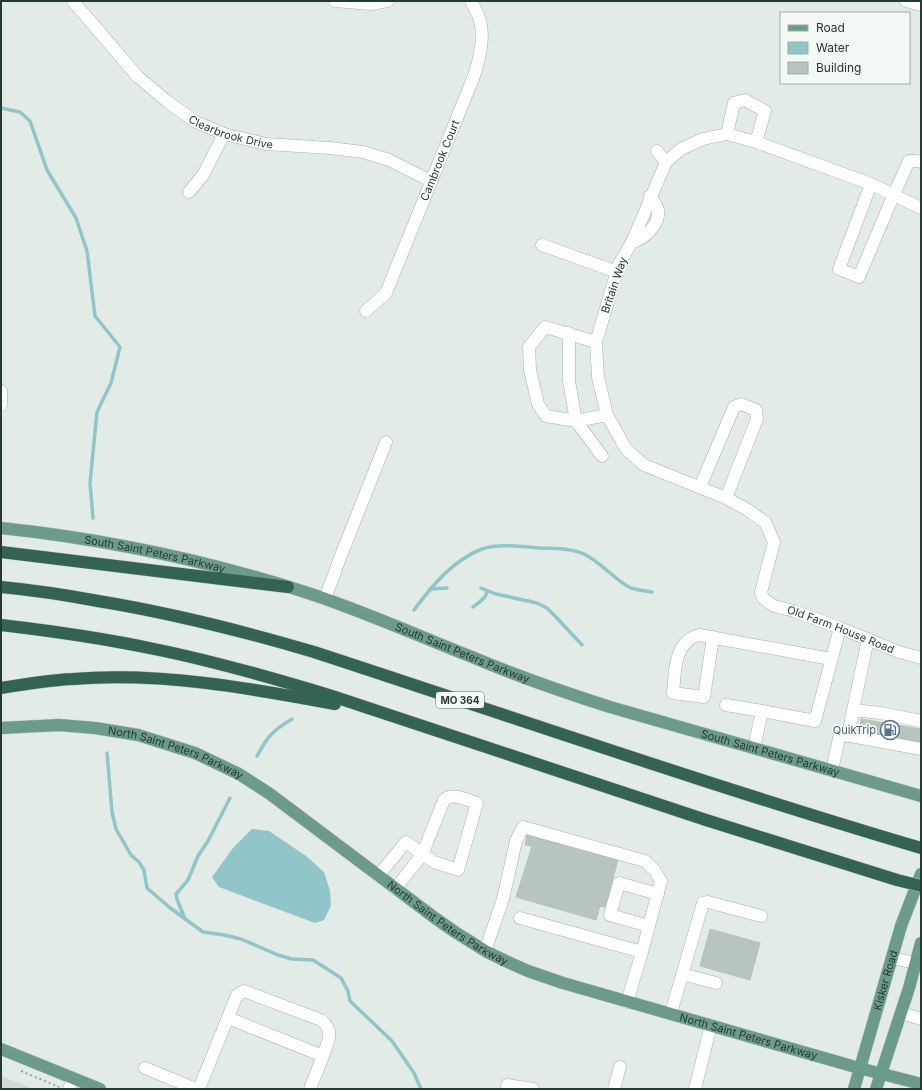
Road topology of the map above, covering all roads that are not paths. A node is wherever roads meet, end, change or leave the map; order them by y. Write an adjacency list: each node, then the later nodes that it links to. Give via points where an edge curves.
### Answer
1 (73, 1): 7 (street, Clearbrook Drive, via 138,77 196,122)
2 (335, 1): 3 (street, via 371,4)
3 (388, 1)
4 (470, 1): 13 (street, Cambrook Court, via 479,16 482,33 481,53)
5 (906, 1): 6 (street)
6 (921, 5)
7 (224, 134): 13 (street, Clearbrook Drive, via 266,144 363,152 389,160); 15 (street, via 203,176)
8 (727, 134): 9 (street, Britain Way); 9 (street, via 734,103 745,100 765,111); 11 (street, Britain Way, via 702,139 681,149)
9 (756, 142): 14 (street, Britain Way)
10 (657, 151): 11 (street)
11 (666, 162): 19 (street, Britain Way)
12 (921, 162): 16 (street, via 909,161)
13 (431, 181): 20 (street, Cambrook Court, via 386,293)
14 (871, 184): 16 (street, Britain Way); 16 (street, via 839,269 859,277)
15 (189, 192)
16 (894, 194): 17 (street, Britain Way)
17 (920, 204)
18 (542, 245): 19 (street)
19 (617, 272): 22 (street, Britain Way)
20 (366, 311)
21 (569, 334): 22 (street); 26 (street, via 569,381); 26 (street, via 545,327 530,347 530,370 538,404 546,416)
22 (596, 342): 25 (street, Britain Way, via 598,377)
23 (1, 391): 24 (street)
24 (1, 405)
25 (607, 415): 26 (street); 29 (street, Britain Way, via 626,449 644,465)
26 (576, 421): 28 (street)
27 (386, 442): 36 (street)
28 (602, 456)
29 (700, 487): 30 (street, Britain Way); 30 (street, via 734,407 741,404 756,410 757,419)
30 (726, 498): 35 (street, Britain Way, via 765,522 774,542 761,592)
31 (1, 528): 34 (main road, South Saint Peters Parkway, via 55,534 126,547)
32 (1, 552): 34 (highway)
33 (1, 587): 55 (highway, MO 364, via 136,607 262,636 691,776)
34 (288, 587): 36 (main road, South Saint Peters Parkway)
35 (762, 598): 38 (street, Old Farm House Road, via 774,606)
36 (325, 599): 51 (main road, South Saint Peters Parkway, via 560,691)
37 (1, 625): 47 (highway, via 109,640 198,659 274,678)
38 (840, 628): 40 (street, Old Farm House Road); 42 (street)
39 (713, 637): 39 (street, via 695,636 680,650 673,693 704,697); 42 (street)
40 (868, 640): 41 (street, Old Farm House Road); 45 (street)
41 (921, 658)
42 (831, 659): 46 (street, via 815,721)
43 (1, 688): 47 (highway, via 74,678 173,680 248,689)
44 (726, 705): 46 (street)
45 (853, 710): 48 (street); 50 (street)
46 (762, 712): 51 (street)
47 (383, 713): 59 (highway, bridge, via 713,822)
48 (921, 721)
49 (1, 728): 58 (main road, North Saint Peters Parkway, via 59,725 95,728 138,735 195,753 239,774 270,794)
50 (848, 736): 52 (street); 53 (street, via 840,734)
51 (754, 748): 53 (main road, South Saint Peters Parkway)
52 (921, 749)
53 (832, 770): 54 (main road, South Saint Peters Parkway)
54 (921, 796)
55 (916, 846)
56 (422, 855): 56 (street, via 447,797 477,803 458,870); 58 (street, via 406,842); 60 (street)
57 (921, 874): 68 (main road, Kisker Road)
58 (378, 876): 60 (main road, North Saint Peters Parkway)
59 (921, 886)
60 (395, 889): 66 (main road, North Saint Peters Parkway)
61 (658, 894): 64 (street); 64 (street, via 619,883 610,915); 66 (street, via 661,881 644,861 523,827 516,841 504,899)
62 (761, 916): 70 (street, via 708,902 703,903)
63 (520, 918): 67 (street)
64 (649, 926): 67 (street)
65 (921, 943): 69 (main road)
66 (485, 951): 72 (main road, North Saint Peters Parkway, via 528,971)
67 (642, 952): 72 (street)
68 (892, 958): 69 (street); 82 (main road, Kisker Road)
69 (915, 963): 74 (main road)
70 (682, 974): 71 (street); 73 (street)
71 (716, 983)
72 (627, 1002): 73 (main road, North Saint Peters Parkway)
73 (671, 1013): 77 (main road, North Saint Peters Parkway)
74 (901, 1013): 76 (street); 83 (main road)
75 (228, 1018): 79 (street); 79 (street, via 237,995 244,991 321,1020 328,1025 330,1034); 88 (street)
76 (921, 1019)
77 (711, 1025): 82 (main road, North Saint Peters Parkway); 92 (street)
78 (1, 1050): 84 (main road)
79 (323, 1056): 89 (street)
80 (620, 1067): 91 (street)
81 (145, 1068): 88 (street)
82 (859, 1068): 83 (main road, North Saint Peters Parkway); 93 (main road, Kisker Road)
83 (881, 1074): 85 (main road, North Saint Peters Parkway); 94 (main road)
84 (71, 1084): 87 (main road)
85 (921, 1084)
86 (507, 1085): 90 (street)
87 (100, 1089)
88 (198, 1089)
89 (310, 1089)
90 (533, 1089)
91 (614, 1089)
92 (695, 1089)
93 (854, 1089)
94 (876, 1089)

